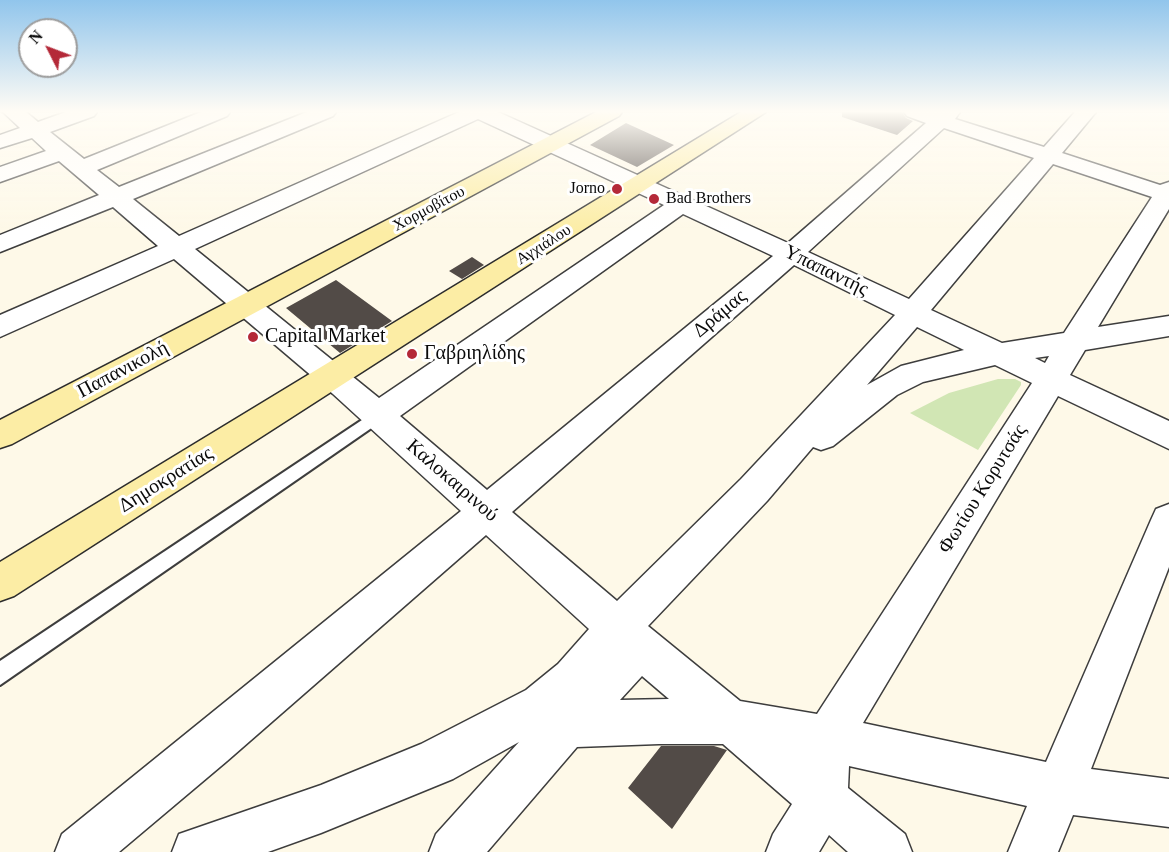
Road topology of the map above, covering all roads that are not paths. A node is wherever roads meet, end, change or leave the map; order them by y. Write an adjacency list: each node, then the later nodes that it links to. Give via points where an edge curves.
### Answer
1 (62, 152): 12 (street, Καλοκαιρινού)
2 (97, 152): 12 (street)
3 (228, 152): 16 (street)
4 (390, 152): 19 (street)
5 (536, 152): 21 (main road, Χορμοβίτου)
6 (568, 152): 14 (street, Υπαπαντής)
7 (692, 152): 14 (main road, Αγχιάλου)
8 (906, 152): 20 (street, Δράμας)
9 (1037, 152): 11 (street)
10 (1052, 152): 11 (street)
11 (1048, 156): 15 (street); 22 (street)
12 (72, 160): 13 (street); 16 (street, Καλοκαιρινού)
13 (0, 174)
14 (641, 184): 17 (street, Υπαπαντής); 27 (main road, Αγχιάλου)
15 (1168, 193): 25 (street, Φωτίου Κορυτσάς)
16 (116, 197): 18 (street); 19 (street, Καλοκαιρινού)
17 (682, 203): 20 (street, Υπαπαντής); 29 (street)
18 (0, 244)
19 (176, 247): 21 (street, Καλοκαιρινού); 23 (street)
20 (791, 254): 22 (street, Υπαπαντής); 33 (street, Δράμας)
21 (246, 306): 27 (street, Καλοκαιρινού); 30 (main road, Παπανικολή)
22 (913, 313): 26 (street, Υπαπαντής); 32 (street)
23 (0, 327)
24 (1169, 327): 25 (street)
25 (1075, 341): 26 (street); 28 (street, Φωτίου Κορυτσάς)
26 (998, 354): 28 (street, Υπαπαντής); 32 (street, via 942,365 886,387)
27 (332, 377): 29 (street, Καλοκαιρινού); 35 (main road, Δημοκρατίας)
28 (1051, 380): 31 (street, Υπαπαντής); 40 (street, Φωτίου Κορυτσάς)
29 (377, 416): 33 (street, Καλοκαιρινού); 37 (lane)
30 (0, 435)
31 (1169, 436)
32 (753, 490): 36 (street)
33 (487, 511): 36 (street, Καλοκαιρινού); 44 (street, Δράμας)
34 (1169, 520): 41 (street)
35 (0, 583)
36 (629, 637): 38 (street, Καλοκαιρινού); 39 (street); 45 (street, via 542,706 436,762 321,809)
37 (0, 674)
38 (733, 723): 39 (street); 40 (street); 42 (street, Καλοκαιρινού)
39 (566, 725): 46 (street)
40 (828, 739): 41 (street); 42 (street, Φωτίου Κορυτσάς)
41 (1059, 789): 43 (street); 49 (street)
42 (823, 798): 47 (street); 48 (street, Καλοκαιρινού)
43 (1169, 803)
44 (80, 852)
45 (197, 852)
46 (454, 852)
47 (791, 852)
48 (887, 852)
49 (1033, 852)

